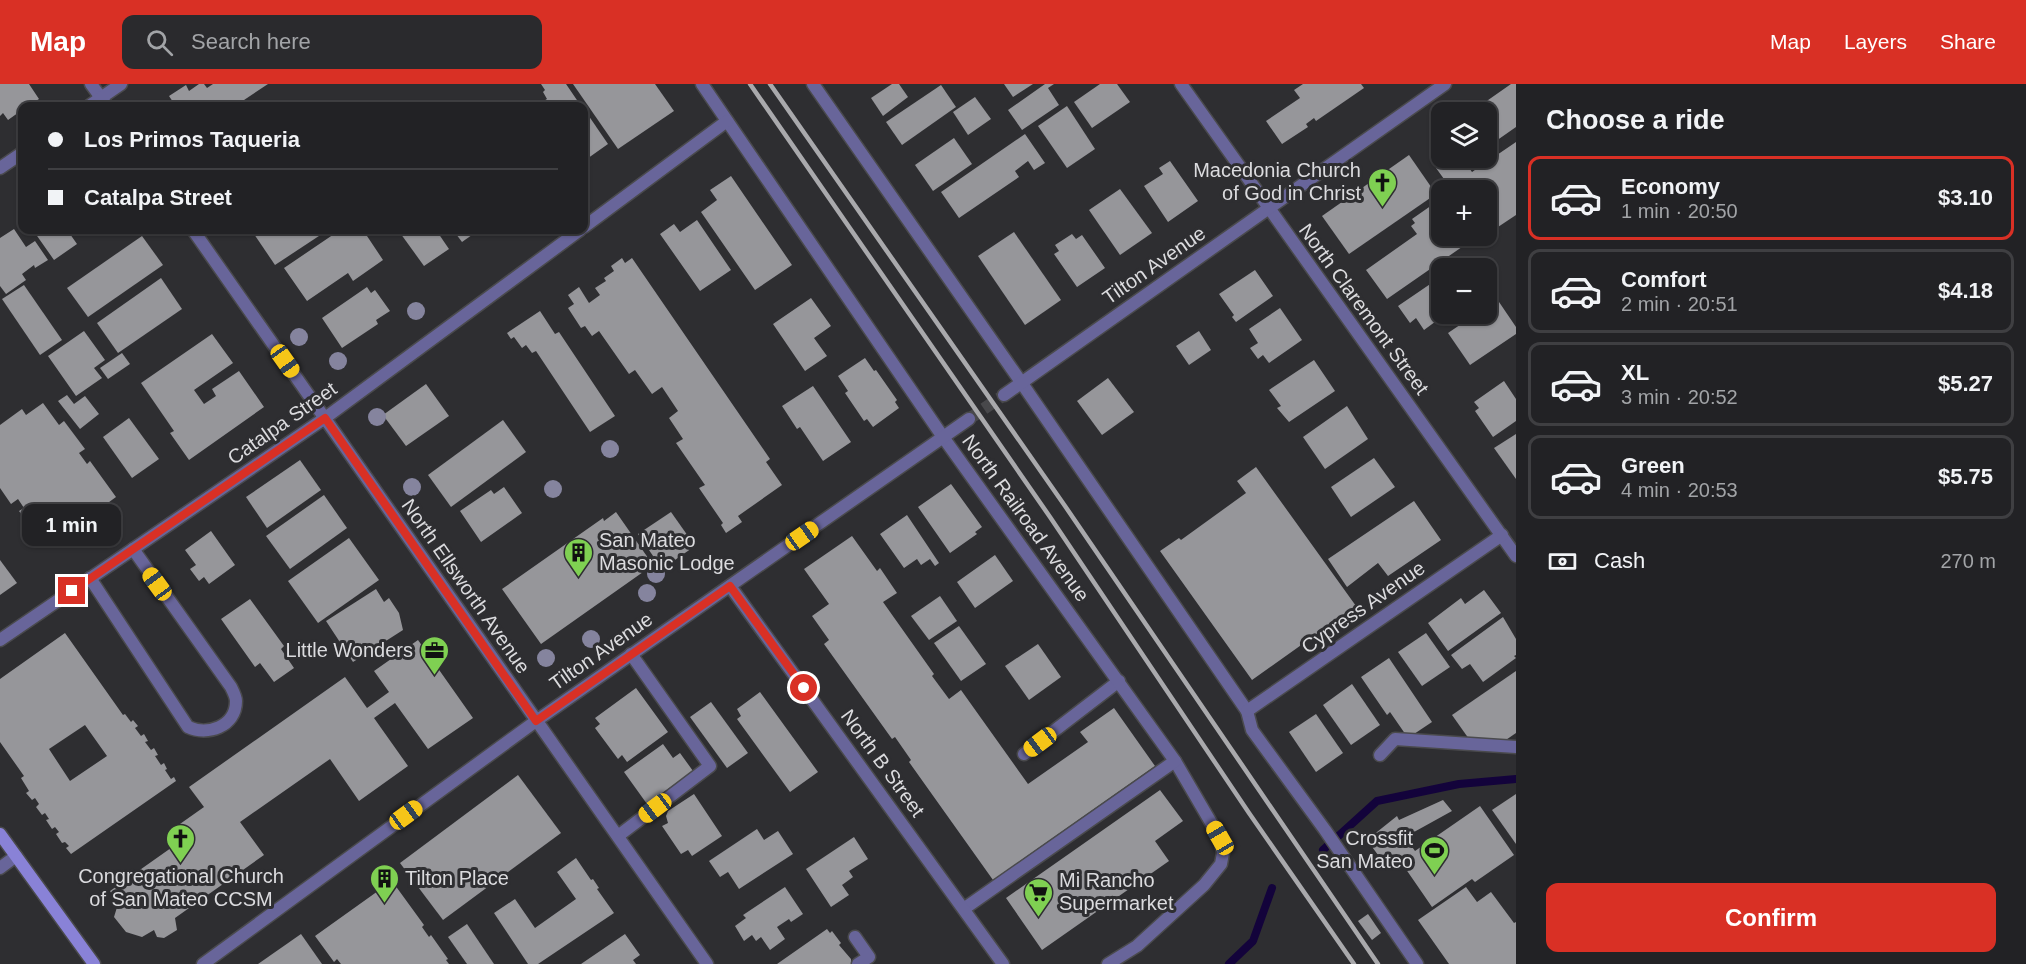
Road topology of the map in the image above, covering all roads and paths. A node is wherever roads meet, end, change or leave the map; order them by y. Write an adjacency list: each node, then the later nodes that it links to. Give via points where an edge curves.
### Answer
1 (92, 84): 7 (street)
2 (121, 84): 7 (street)
3 (702, 84): 8 (street, North Railroad Avenue)
4 (813, 84): 15 (street)
5 (1181, 84): 11 (street, North Claremont Street)
6 (1445, 84): 11 (street, Tilton Avenue)
7 (104, 102)
8 (727, 121): 12 (street, Catalpa Street); 19 (street, North Railroad Avenue)
9 (18, 156): 10 (street)
10 (0, 168)
11 (1268, 209): 15 (street, Tilton Avenue); 20 (street, North Claremont Street)
12 (588, 224)
13 (196, 234): 17 (street, North Ellsworth Avenue)
14 (574, 234): 17 (street, Catalpa Street)
15 (1021, 382): 16 (street, Tilton Avenue); 28 (street)
16 (1004, 395)
17 (325, 418): 21 (street, Catalpa Street); 29 (street, North Ellsworth Avenue)
18 (969, 419): 19 (street, Tilton Avenue)
19 (943, 437): 24 (street, Tilton Avenue); 27 (street, North Railroad Avenue)
20 (1502, 535): 22 (street, North Claremont Street); 28 (street, Cypress Avenue)
21 (133, 549): 23 (street, Catalpa Street); 23 (street, via 231,687 236,701 227,723 199,732 188,727)
22 (1516, 556)
23 (90, 578): 25 (street, Catalpa Street)
24 (730, 586): 26 (street, Tilton Avenue); 38 (street, North B Street)
25 (0, 640)
26 (631, 654): 29 (street, Tilton Avenue); 35 (street, via 710,766)
27 (1119, 681): 31 (street); 33 (street, North Railroad Avenue)
28 (1246, 711): 46 (street, via 1252,730)
29 (536, 721): 35 (street, North Ellsworth Avenue); 41 (street, Tilton Avenue)
30 (1516, 747): 32 (street, via 1395,739)
31 (1024, 754)
32 (1380, 755)
33 (1175, 761): 38 (street); 45 (street, North Railroad Avenue, via 1220,838 1221,864 1204,885 1137,946)
34 (0, 834): 36 (main road)
35 (618, 836): 42 (street, North Ellsworth Avenue)
36 (16, 856): 37 (street); 40 (main road)
37 (0, 868)
38 (965, 909): 44 (street, North B Street)
39 (855, 937): 43 (street, via 869,957)
40 (94, 964)
41 (203, 964)
42 (708, 964)
43 (858, 964)
44 (1004, 964)
45 (1108, 964)
46 (1418, 964)

